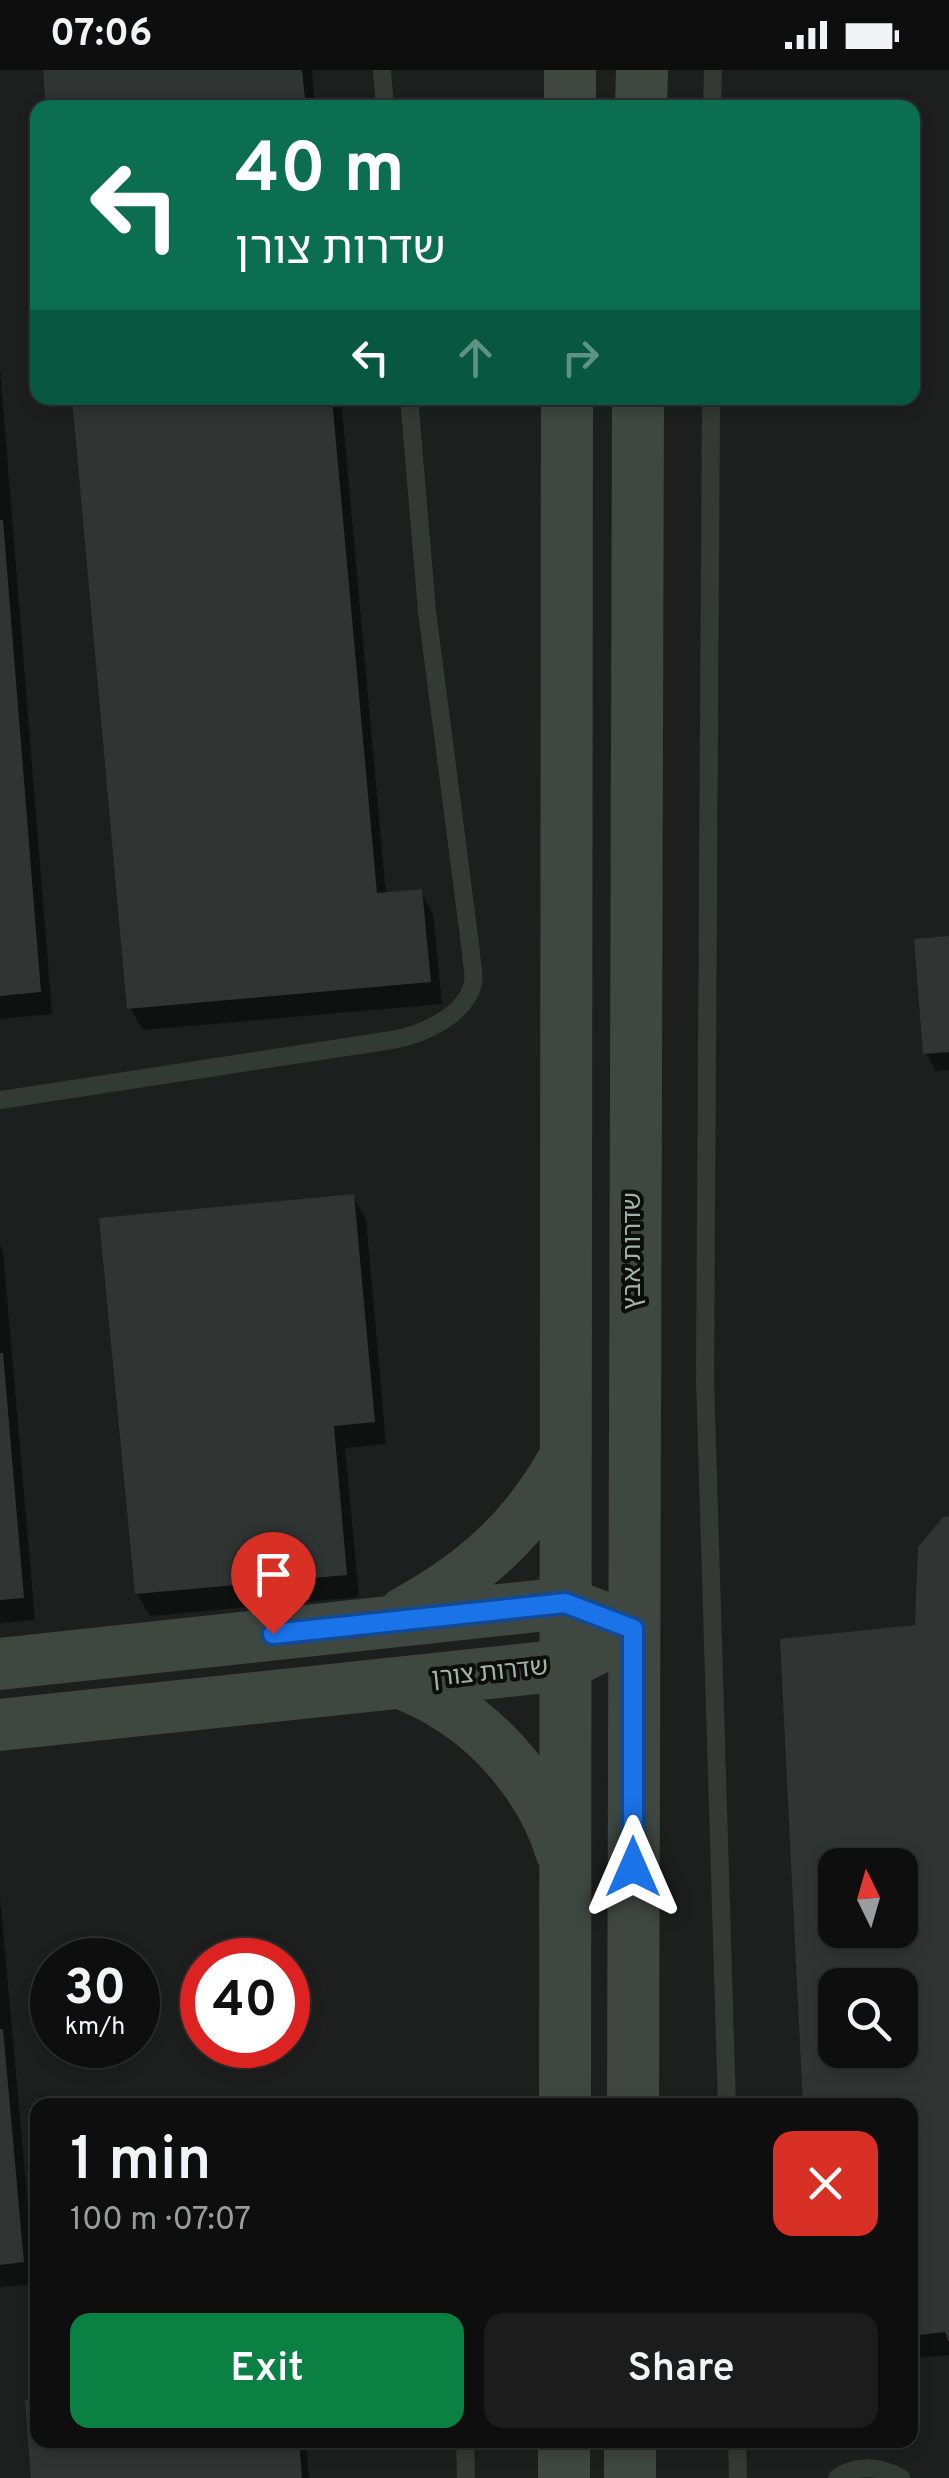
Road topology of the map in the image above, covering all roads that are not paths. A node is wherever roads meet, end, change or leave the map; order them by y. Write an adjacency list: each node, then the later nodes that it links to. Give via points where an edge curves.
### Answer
1 (382, 70): 4 (lane)
2 (642, 70): 5 (street)
3 (713, 70): 6 (lane)
4 (384, 100)
5 (641, 100)
6 (712, 100)
7 (410, 405): 11 (lane, via 427,611 473,984 460,1006 415,1036)
8 (567, 405): 12 (street)
9 (638, 405): 15 (street, שדרות אבץ)
10 (711, 405): 23 (lane, via 705,1379)
11 (0, 1100)
12 (565, 1457): 13 (street); 14 (street, via 500,1546)
13 (565, 1603): 14 (street); 15 (street); 17 (street)
14 (390, 1622): 16 (street)
15 (633, 1629): 17 (street, שדרות צורן); 22 (street, שדרות אבץ)
16 (0, 1664)
17 (564, 1666): 18 (street, שדרות צורן); 20 (street)
18 (402, 1683): 19 (street, שדרות צורן); 20 (street, via 446,1705 514,1766 555,1832)
19 (0, 1725)
20 (566, 1867): 21 (street)
21 (565, 2098)
22 (632, 2098)
23 (727, 2098)
24 (465, 2448): 29 (lane)
25 (564, 2448): 30 (street)
26 (630, 2448): 31 (street)
27 (737, 2448): 32 (lane)
28 (894, 2474): 33 (lane, via 863,2468); 34 (lane)
29 (466, 2478)
30 (564, 2478)
31 (630, 2478)
32 (738, 2478)
33 (837, 2478)
34 (913, 2478)

